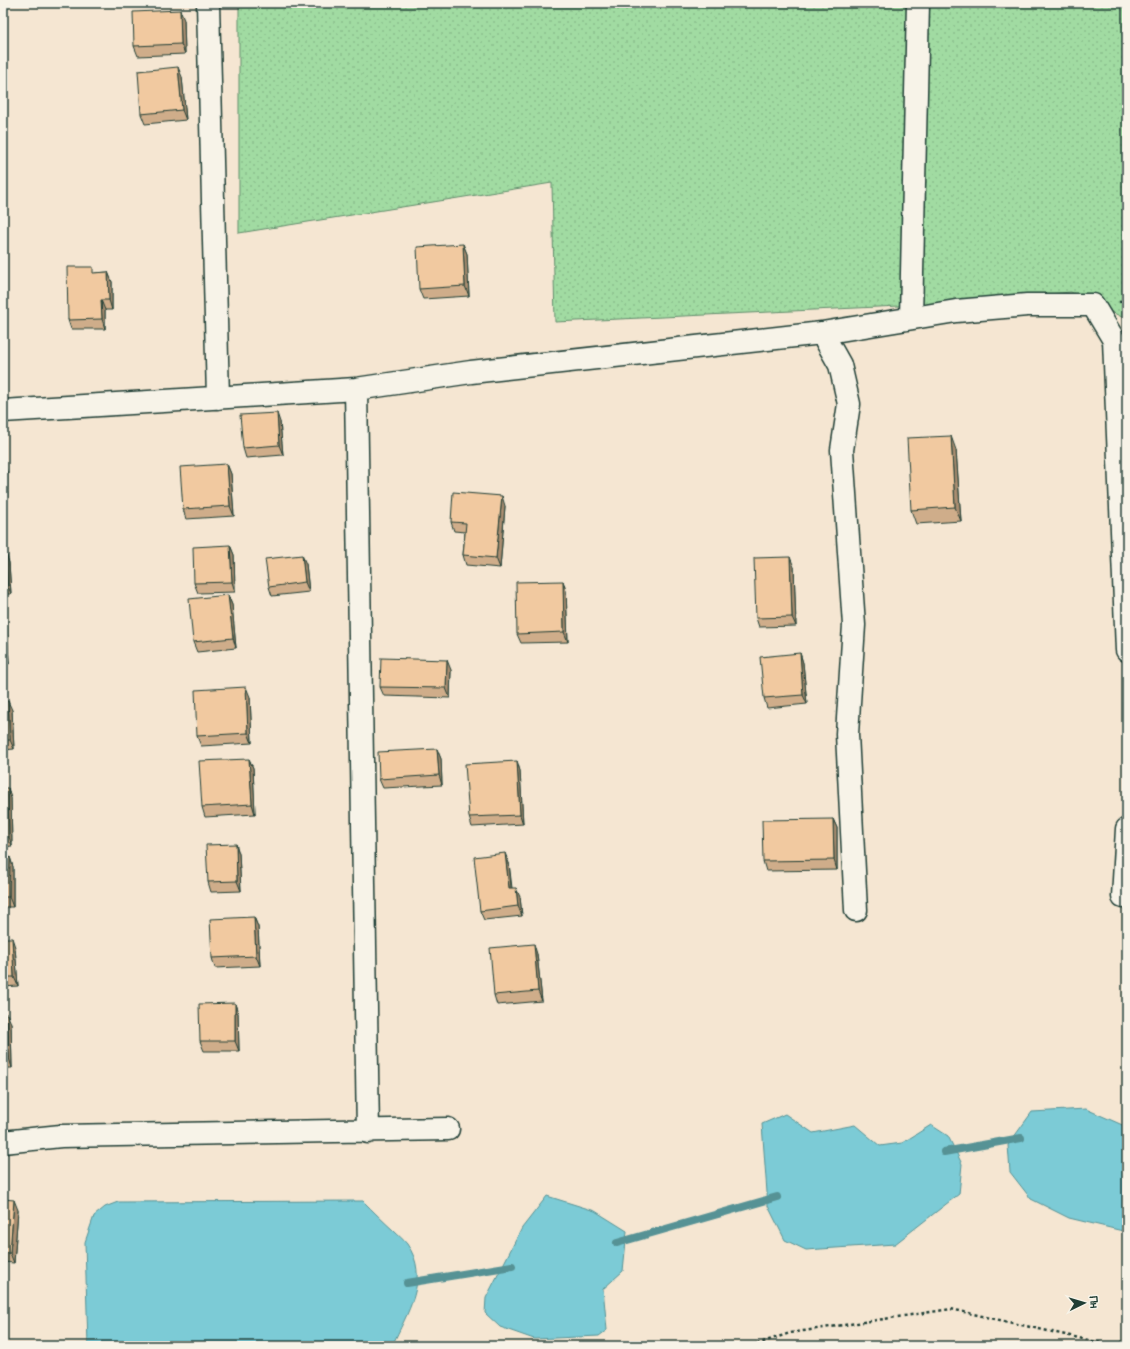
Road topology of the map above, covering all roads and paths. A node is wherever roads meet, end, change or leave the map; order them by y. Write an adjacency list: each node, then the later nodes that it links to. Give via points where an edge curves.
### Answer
1 (208, 3): 6 (street)
2 (918, 3): 3 (street)
3 (911, 318): 4 (street); 8 (street, via 1027,305 1093,305 1114,340)
4 (822, 333): 5 (street, via 471,372); 11 (street, via 840,365 849,404 842,450 854,625 847,734)
5 (356, 389): 6 (street); 13 (street)
6 (218, 398): 7 (street)
7 (3, 411)
8 (1127, 650)
9 (1127, 829): 10 (street)
10 (1123, 897)
11 (856, 910)
12 (448, 1129): 13 (street)
13 (368, 1132): 14 (street, via 61,1136)
14 (3, 1142)
15 (750, 1346): 16 (path, via 790,1333 951,1310)
16 (1114, 1346)

